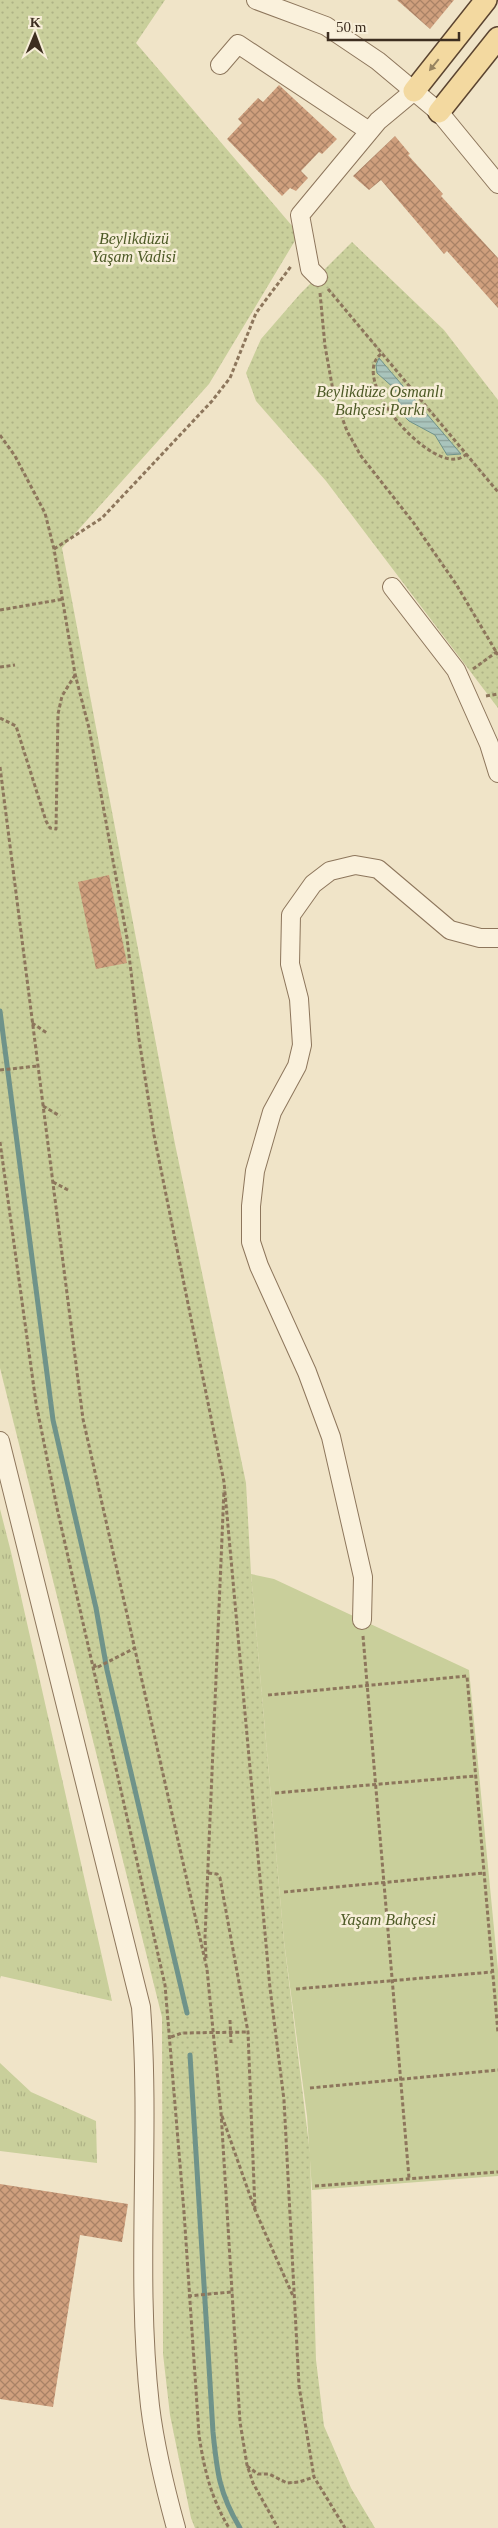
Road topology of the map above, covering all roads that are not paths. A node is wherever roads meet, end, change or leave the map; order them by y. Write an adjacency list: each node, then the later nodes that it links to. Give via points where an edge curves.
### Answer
1 (256, 0): 5 (street, via 326,26 378,61)
2 (486, 0): 5 (main road, one-way to 5)
3 (498, 38): 6 (main road)
4 (220, 66): 7 (street, via 238,44)
5 (414, 91): 6 (street); 7 (street)
6 (439, 112): 8 (street)
7 (370, 130): 9 (street, via 300,215 310,269)
8 (498, 184)
9 (318, 277)
10 (392, 587): 11 (street, via 456,670 489,744)
11 (498, 773)
12 (498, 938): 14 (street, via 480,938 450,930 378,869 355,865 330,871 319,879 291,915 290,964 299,999 302,1045 297,1066 272,1112 255,1171 251,1242 307,1372 330,1437 363,1577)
13 (0, 1441): 15 (street, via 141,2007 144,2330 152,2415 162,2475)
14 (362, 1620)
15 (176, 2528)

